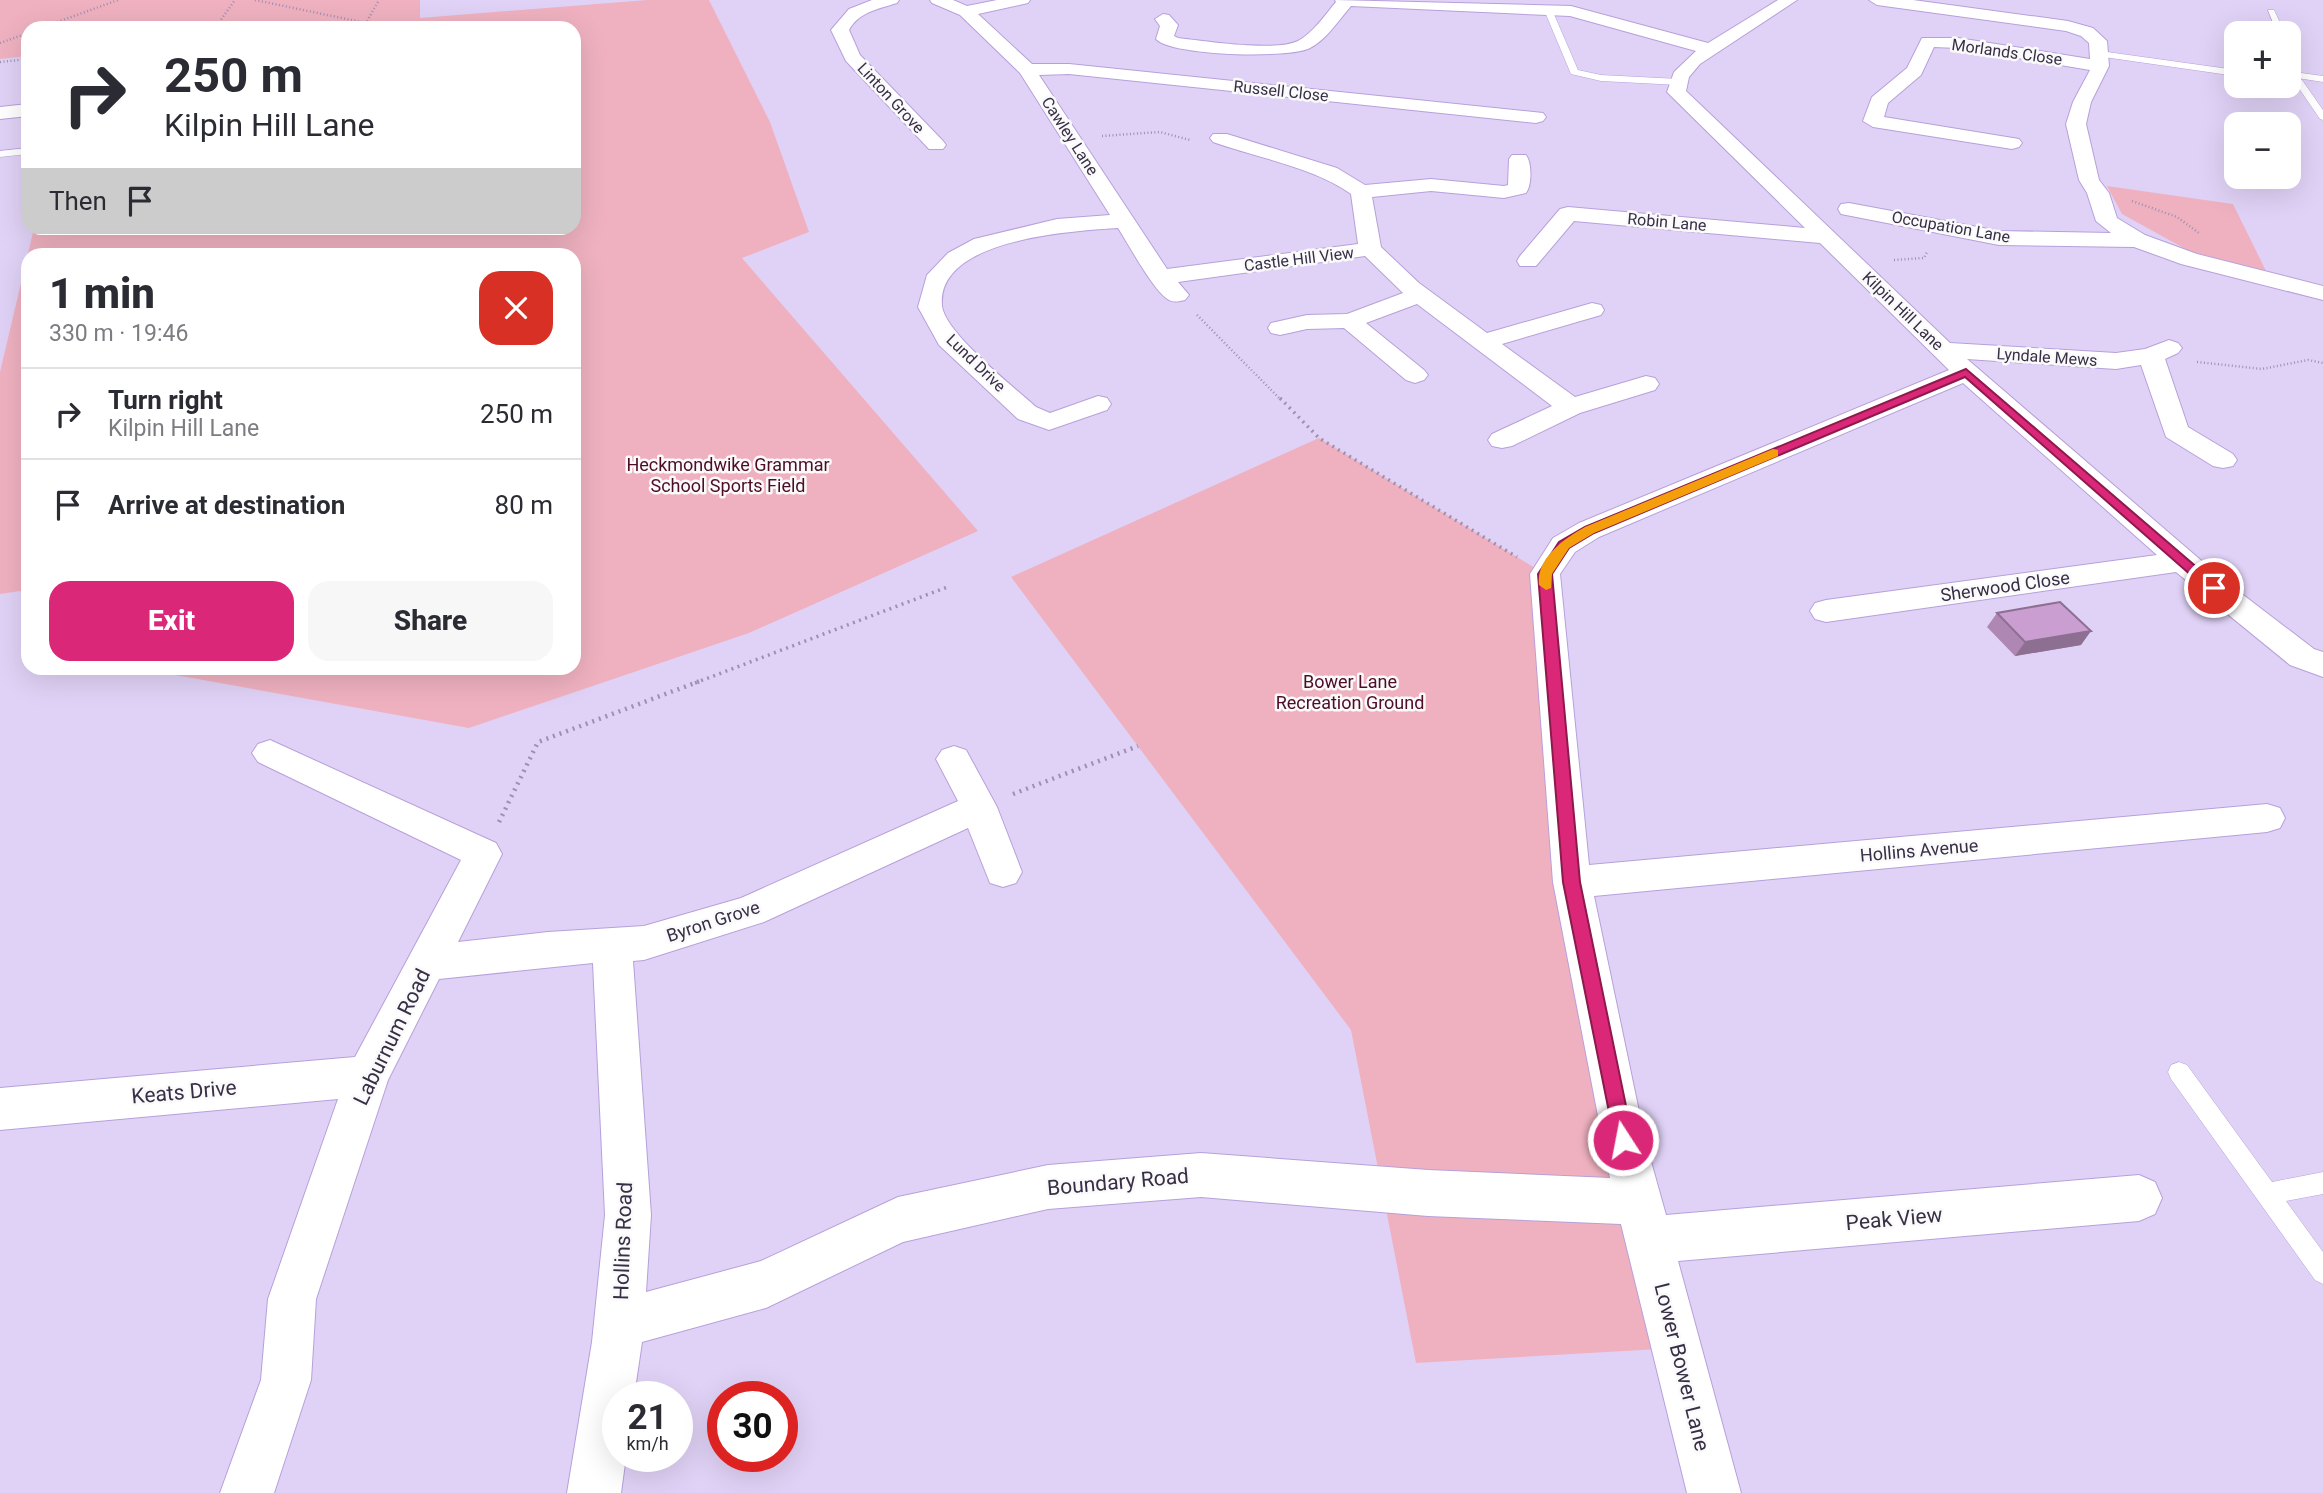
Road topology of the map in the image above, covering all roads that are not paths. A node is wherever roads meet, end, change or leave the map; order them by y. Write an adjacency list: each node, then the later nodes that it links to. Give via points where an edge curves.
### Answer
1 (891, 0): 27 (street, Linton Grove, via 846,18 841,30 852,57)
2 (938, 0): 8 (street, Cawley Lane)
3 (1022, 0): 8 (street)
4 (1345, 0): 9 (street); 11 (street, via 1306,44 1294,48 1175,43 1166,39 1169,25)
5 (1562, 0): 9 (street, via 1547,8)
6 (1789, 0): 13 (street)
7 (1877, 0): 14 (street, via 2068,26 2098,41)
8 (966, 11): 15 (street, Cawley Lane)
9 (1549, 12): 13 (street, via 1571,11); 19 (lane, via 1574,72)
10 (2272, 12): 12 (lane)
11 (1163, 19)
12 (2276, 21)
13 (1709, 49): 19 (street, via 1694,60)
14 (2100, 60): 16 (lane); 26 (street, Morlands Close, via 1928,42 1915,71 1879,101 1871,125 1971,146); 35 (street, Occupation Lane, via 2076,124 2089,180 2107,220)
15 (1027, 70): 23 (street, Russell Close, via 1069,69); 33 (street, Cawley Lane)
16 (2224, 72)
17 (2301, 78): 18 (lane)
18 (2323, 79)
19 (1679, 82): 34 (street, Kilpin Hill Lane, via 1676,92)
20 (2301, 88): 24 (lane)
21 (21, 111): 22 (street)
22 (0, 113)
23 (1536, 117)
24 (2323, 117)
25 (1220, 138): 31 (street, via 1324,169)
26 (2012, 143)
27 (936, 145)
28 (21, 152): 29 (lane)
29 (0, 154)
30 (1519, 159): 31 (street, via 1519,189 1504,192 1431,185)
31 (1361, 191): 36 (street)
32 (1849, 209): 35 (street, Occupation Lane, via 1999,238)
33 (1125, 221): 38 (street, Cawley Lane); 49 (street, Lund Drive, via 1057,226 982,244 956,258 935,280 930,307 948,340 1042,426)
34 (1826, 237): 37 (street, Robin Lane, via 1568,214); 46 (street, Kilpin Hill Lane)
35 (2137, 240): 39 (street, Occupation Lane, via 2189,259)
36 (1370, 249): 38 (street, Castle Hill View); 40 (street, Castle Hill View)
37 (1528, 261)
38 (1161, 277): 41 (street, Cawley Lane)
39 (2323, 293)
40 (1420, 295): 43 (street); 45 (street, Castle Hill View)
41 (1179, 296)
42 (1592, 310): 45 (street)
43 (1350, 321): 44 (street); 47 (street)
44 (1280, 328)
45 (1482, 342): 50 (street, Castle Hill View)
46 (1955, 361): 52 (street, Lyndale Mews, via 2116,361 2160,352 2176,430); 53 (street, Kilpin Hill Lane); 61 (street, Lower Bower Lane, via 1564,545 1545,574)
47 (1415, 375)
48 (1646, 384): 50 (street)
49 (1098, 404)
50 (1571, 407): 51 (street)
51 (1502, 440)
52 (2223, 460)
53 (2183, 561): 54 (street, Sherwood Close); 55 (street, Kilpin Hill Lane, via 2302,657)
54 (1826, 611)
55 (2323, 665)
56 (270, 753): 63 (street, Laburnum Road, via 483,854)
57 (954, 759): 58 (street)
58 (979, 807): 60 (street); 62 (street, Byron Grove, via 750,911 644,943)
59 (2267, 818): 61 (street, Hollins Avenue)
60 (1003, 872)
61 (1572, 882): 70 (street, Lower Bower Lane, via 1623,1140)
62 (612, 945): 63 (street, Byron Grove); 72 (street, Hollins Road, via 628,1215)
63 (427, 963): 65 (street, Laburnum Road)
64 (2179, 1072): 68 (lane)
65 (368, 1076): 66 (street, Keats Drive); 73 (street, Laburnum Road, via 292,1298 286,1380)
66 (0, 1109)
67 (2323, 1183): 68 (lane)
68 (2267, 1194): 71 (lane)
69 (2139, 1198): 70 (street, Peak View)
70 (1644, 1221): 72 (street, Boundary Road, via 1428,1193 1201,1175 1048,1187 898,1220 766,1284); 75 (street, Lower Bower Lane)
71 (2323, 1272)
72 (619, 1324): 74 (street, Hollins Road)
73 (247, 1493)
74 (594, 1493)
75 (1714, 1493)

